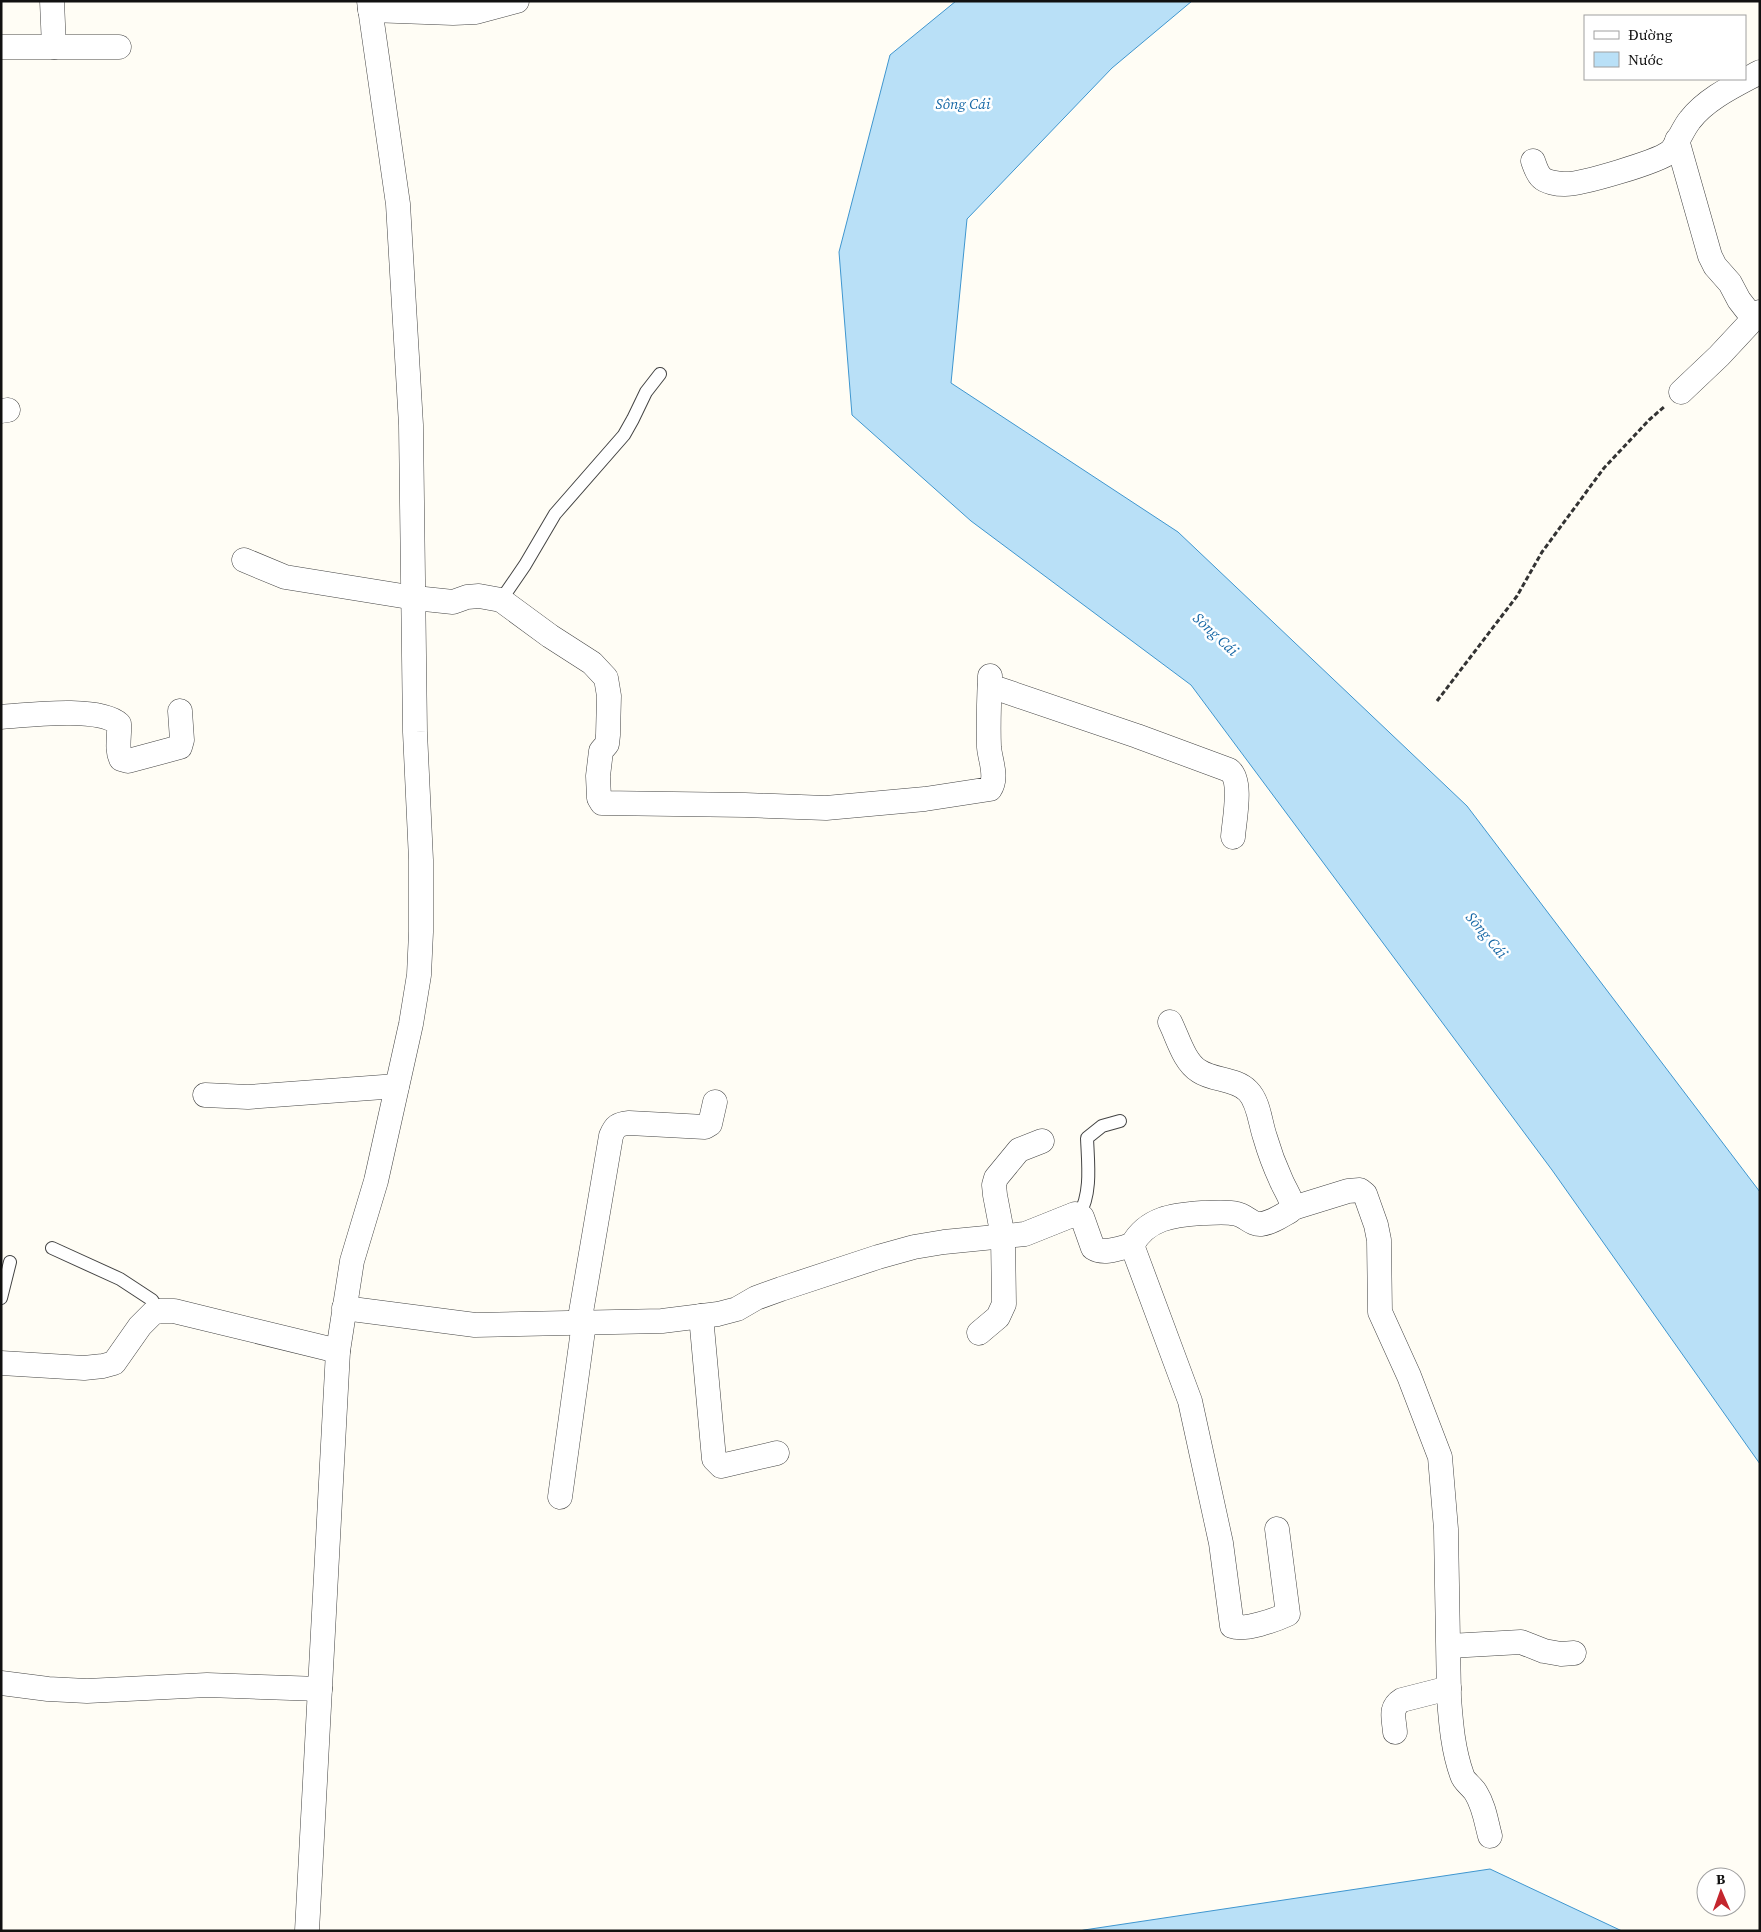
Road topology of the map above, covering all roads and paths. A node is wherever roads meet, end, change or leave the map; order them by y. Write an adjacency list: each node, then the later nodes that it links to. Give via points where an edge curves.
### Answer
1 (52, 1): 5 (street)
2 (517, 1): 3 (street, via 476,12 446,13)
3 (370, 6): 16 (street, via 400,236 411,425)
4 (1, 47): 5 (street)
5 (54, 47): 6 (street)
6 (119, 47)
7 (1760, 72): 8 (street)
8 (1746, 79)
9 (1745, 80): 10 (street, via 1704,106 1691,118)
10 (1677, 140): 11 (street, via 1670,152 1660,158 1628,170 1569,184 1547,181 1541,177); 12 (street, via 1710,256 1739,300)
11 (1533, 161)
12 (1756, 315): 14 (street)
13 (660, 374): 17 (lane, via 646,392 624,435 555,514)
14 (1681, 392): 18 (path, via 1649,420 1604,468 1542,552 1517,596)
15 (244, 560): 16 (street, via 285,577)
16 (414, 598): 17 (street, via 453,602 479,596); 23 (street, via 421,952 411,1024)
17 (501, 600): 21 (street, via 592,663 606,678 608,735 607,744 601,751 598,776 602,803 826,808 990,789 993,785 989,747 990,681 1229,770 1234,774 1237,792)
18 (1437, 701)
19 (180, 711): 20 (street, via 180,747 128,761 118,753 120,731 114,720 96,715 53,713)
20 (1, 717)
21 (1233, 837)
22 (1170, 1022): 28 (street, via 1193,1066 1204,1074 1247,1089 1254,1097 1265,1138)
23 (397, 1086): 24 (street, via 248,1097); 35 (street, via 376,1181 352,1261)
24 (205, 1096)
25 (715, 1102): 38 (street, via 710,1124 705,1127 629,1123 614,1128)
26 (1120, 1121): 29 (lane, via 1102,1126 1087,1138 1086,1197)
27 (1042, 1141): 30 (street, via 1020,1150 996,1178 995,1195)
28 (1293, 1208): 31 (street, via 1261,1224 1236,1213 1224,1212 1163,1218 1147,1226); 45 (street, via 1360,1190 1365,1194 1376,1225 1380,1312 1440,1457 1446,1529)
29 (1079, 1215): 30 (street, via 1025,1234); 31 (street, via 1097,1251)
30 (1004, 1237): 37 (street, via 914,1247 781,1289 737,1309); 39 (street, via 1004,1304 998,1317)
31 (1132, 1245): 44 (street, via 1190,1401 1221,1543 1232,1626 1239,1628 1288,1614)
32 (52, 1248): 36 (lane, via 120,1279 152,1300)
33 (10, 1262): 34 (lane)
34 (1, 1298)
35 (344, 1308): 38 (street, via 475,1325); 40 (street)
36 (159, 1310): 40 (street); 41 (street, via 140,1326 114,1363 84,1368)
37 (700, 1316): 38 (street); 42 (street, via 714,1459 722,1466)
38 (581, 1324): 43 (street)
39 (979, 1332)
40 (338, 1351): 49 (street)
41 (1, 1363)
42 (777, 1453)
43 (560, 1497)
44 (1277, 1529)
45 (1448, 1646): 46 (street, via 1521,1642 1544,1651); 48 (street)
46 (1574, 1653)
47 (1, 1683): 49 (street, via 87,1691 207,1685)
48 (1449, 1688): 50 (street, via 1396,1704 1393,1709); 51 (street, via 1456,1755 1462,1777 1474,1788 1481,1801)
49 (320, 1689): 52 (street)
50 (1395, 1732)
51 (1490, 1836)
52 (307, 1931)

